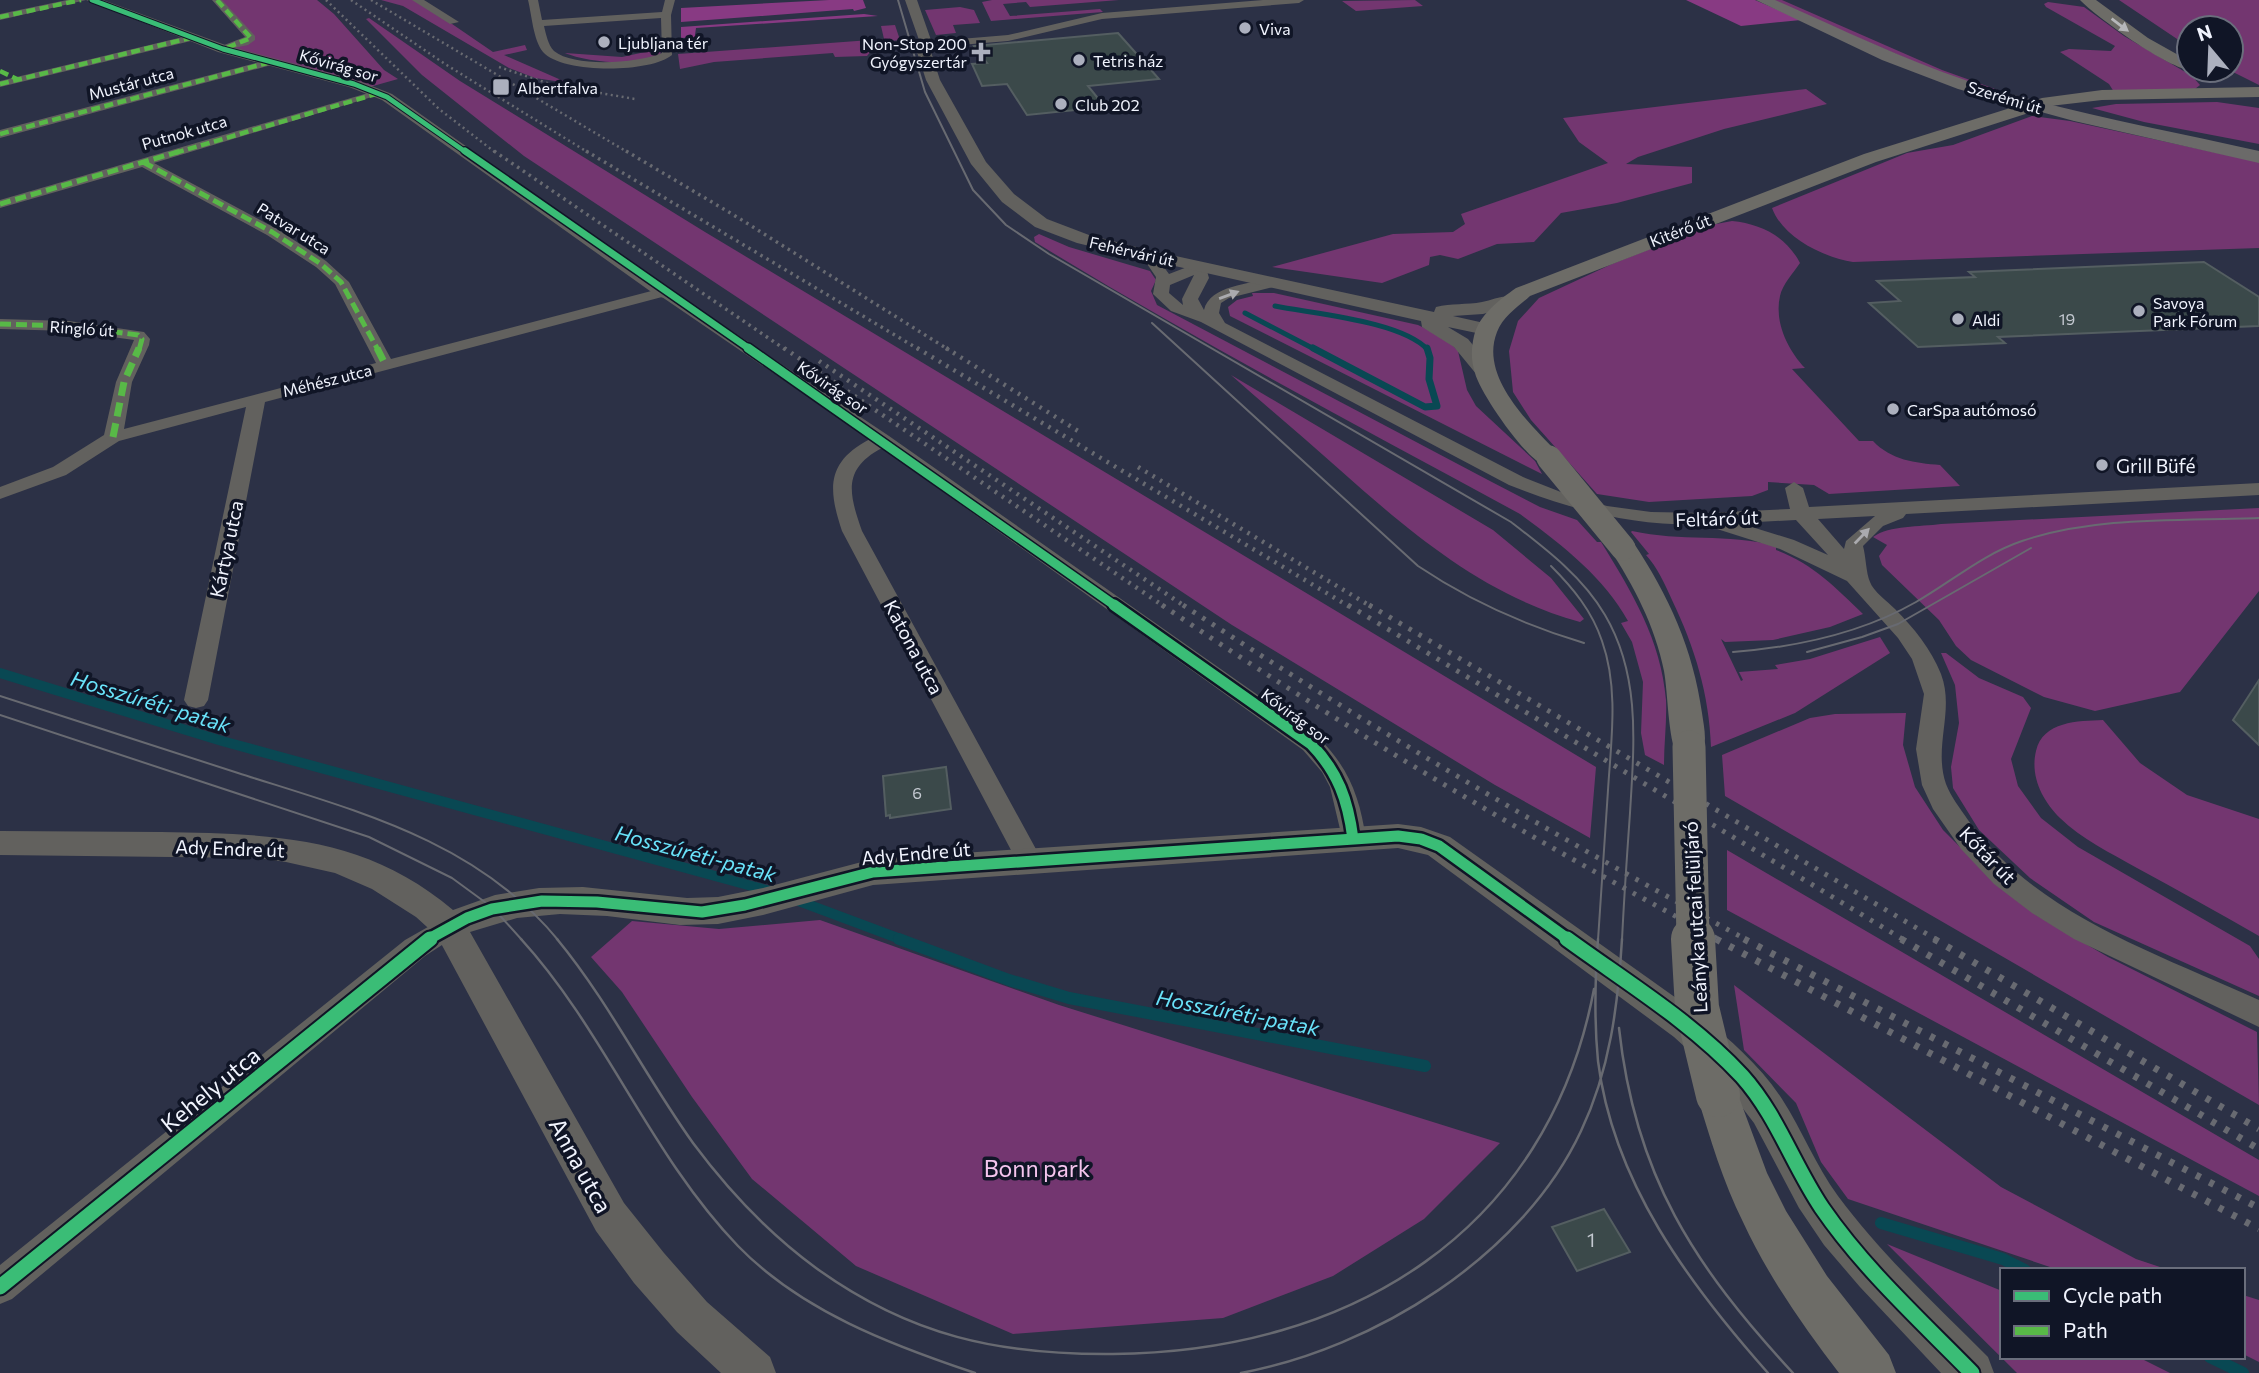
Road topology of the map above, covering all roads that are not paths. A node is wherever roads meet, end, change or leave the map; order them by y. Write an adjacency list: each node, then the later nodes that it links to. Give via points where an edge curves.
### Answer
1 (81, 0): 16 (street)
2 (92, 0): 19 (street, Kővirág sor)
3 (217, 0): 22 (street, via 251,38)
4 (533, 0): 18 (street)
5 (670, 0): 15 (street)
6 (911, 0): 21 (street, Fehérvári út)
7 (1299, 0): 12 (street)
8 (1763, 0): 30 (main road, Szerémi út, via 1914,68)
9 (1789, 0): 34 (main road, Szerémi út, via 1954,71)
10 (2087, 0): 23 (main road, one-way to 23)
11 (2109, 0): 20 (main road)
12 (1262, 1): 21 (street, via 1102,16 1008,38)
13 (420, 2): 14 (street); 17 (street)
14 (438, 2)
15 (666, 15): 18 (street); 18 (street, via 667,55 631,65 591,64 548,52)
16 (0, 17)
17 (454, 22)
18 (539, 23)
19 (191, 38): 22 (street, Kővirág sor); 26 (street)
20 (2175, 44)
21 (924, 46): 41 (street, Fehérvári út, via 933,80 957,125 979,164 1008,198 1062,233)
22 (223, 49): 24 (street, Kővirág sor)
23 (2175, 59)
24 (271, 62): 33 (street, Kővirág sor); 36 (street, Mustár utca)
25 (0, 71): 26 (street)
26 (19, 80): 27 (street)
27 (0, 84)
28 (2207, 84): 31 (main road)
29 (2230, 84): 32 (main road)
30 (1964, 85): 34 (main road, Szerémi út); 35 (main road, via 1991,102 1994,107)
31 (2192, 92): 32 (main road, Kitérő út); 34 (main road, Kitérő út, via 2102,95)
32 (2251, 92): 34 (main road, Kitérő út)
33 (379, 93): 39 (street, Putnok utca); 45 (street, Kővirág sor)
34 (2048, 104): 35 (main road, Kitérő út); 37 (main road, Szerémi út); 38 (main road, Szerémi út)
35 (1989, 120): 46 (main road, Kitérő út, via 1879,154 1547,280)
36 (0, 134)
37 (2259, 148)
38 (2259, 157)
39 (143, 162): 40 (street, Putnok utca); 51 (street, Patvar utca, via 321,264 341,282)
40 (0, 204)
41 (1148, 255): 42 (street, Fehérvári út); 43 (street, Feltáró út)
42 (1200, 267): 43 (street); 44 (street, Fehérvári út); 49 (street, Feltáró út, via 1200,283 1189,303)
43 (1163, 282): 49 (street, Feltáró út, via 1161,294 1166,301)
44 (1272, 283): 47 (street, Fehérvári út); 49 (street, one-way to 44, via 1211,313 1214,301)
45 (664, 292): 51 (street, Méhész utca); 55 (street, Kővirág sor)
46 (1508, 301): 47 (street, via 1468,310); 50 (main road, Kitérő út)
47 (1401, 310): 50 (street, Fehérvári út); 52 (street, via 1449,334)
48 (0, 324): 54 (street, Ringló út, via 82,327 138,335 141,345 124,382)
49 (1219, 326): 61 (street, Feltáró út, via 1563,501 1619,517)
50 (1486, 329): 52 (main road)
51 (385, 365): 53 (street, Méhész utca)
52 (1484, 371): 72 (main road, Leányka utcai felüljáró, bridge, via 1503,408 1549,458 1647,582 1677,654 1687,701 1697,1008 1718,1095 1759,1208 1808,1288)
53 (257, 397): 54 (street, Méhész utca); 64 (street, Kártya utca)
54 (113, 437): 58 (street, Méhész utca, via 62,470)
55 (883, 440): 65 (street, Kővirág sor, via 1311,744 1342,781); 67 (street, Katona utca, via 861,452 844,472 839,486 843,506 852,531)
56 (1794, 488): 60 (street)
57 (2259, 489): 59 (street, Feltáró út)
58 (0, 493)
59 (1908, 509): 60 (street, Feltáró út); 63 (street, one-way to 59, via 1853,545 1876,522)
60 (1801, 514): 61 (street, Feltáró út); 62 (street, Kőtár út, via 1798,531); 63 (street, Kőtár út, via 1819,529)
61 (1704, 519): 62 (street, Kőtár út)
62 (1820, 558): 63 (street, Kőtár út)
63 (1861, 585): 69 (street, Kőtár út, via 1899,622 1928,666 1936,698 1928,740 1930,772 1942,802 1992,864 2066,921 2106,944)
64 (196, 700)
65 (1353, 839): 67 (street, Ady Endre út); 73 (street, Ady Endre út, via 1398,836 1439,846 1725,1058 1759,1097 1800,1174 1857,1253)
66 (0, 843): 68 (street, Ady Endre út, via 295,850 373,872 423,902)
67 (1030, 862): 68 (street, Ady Endre út, via 873,872 757,904 694,912 559,898 493,908)
68 (449, 926): 70 (street, Kehely utca, via 404,957); 71 (street, Anna utca, via 610,1217 692,1317)
69 (2259, 1014)
70 (0, 1287)
71 (745, 1370)
72 (1871, 1373)
73 (1972, 1373)

